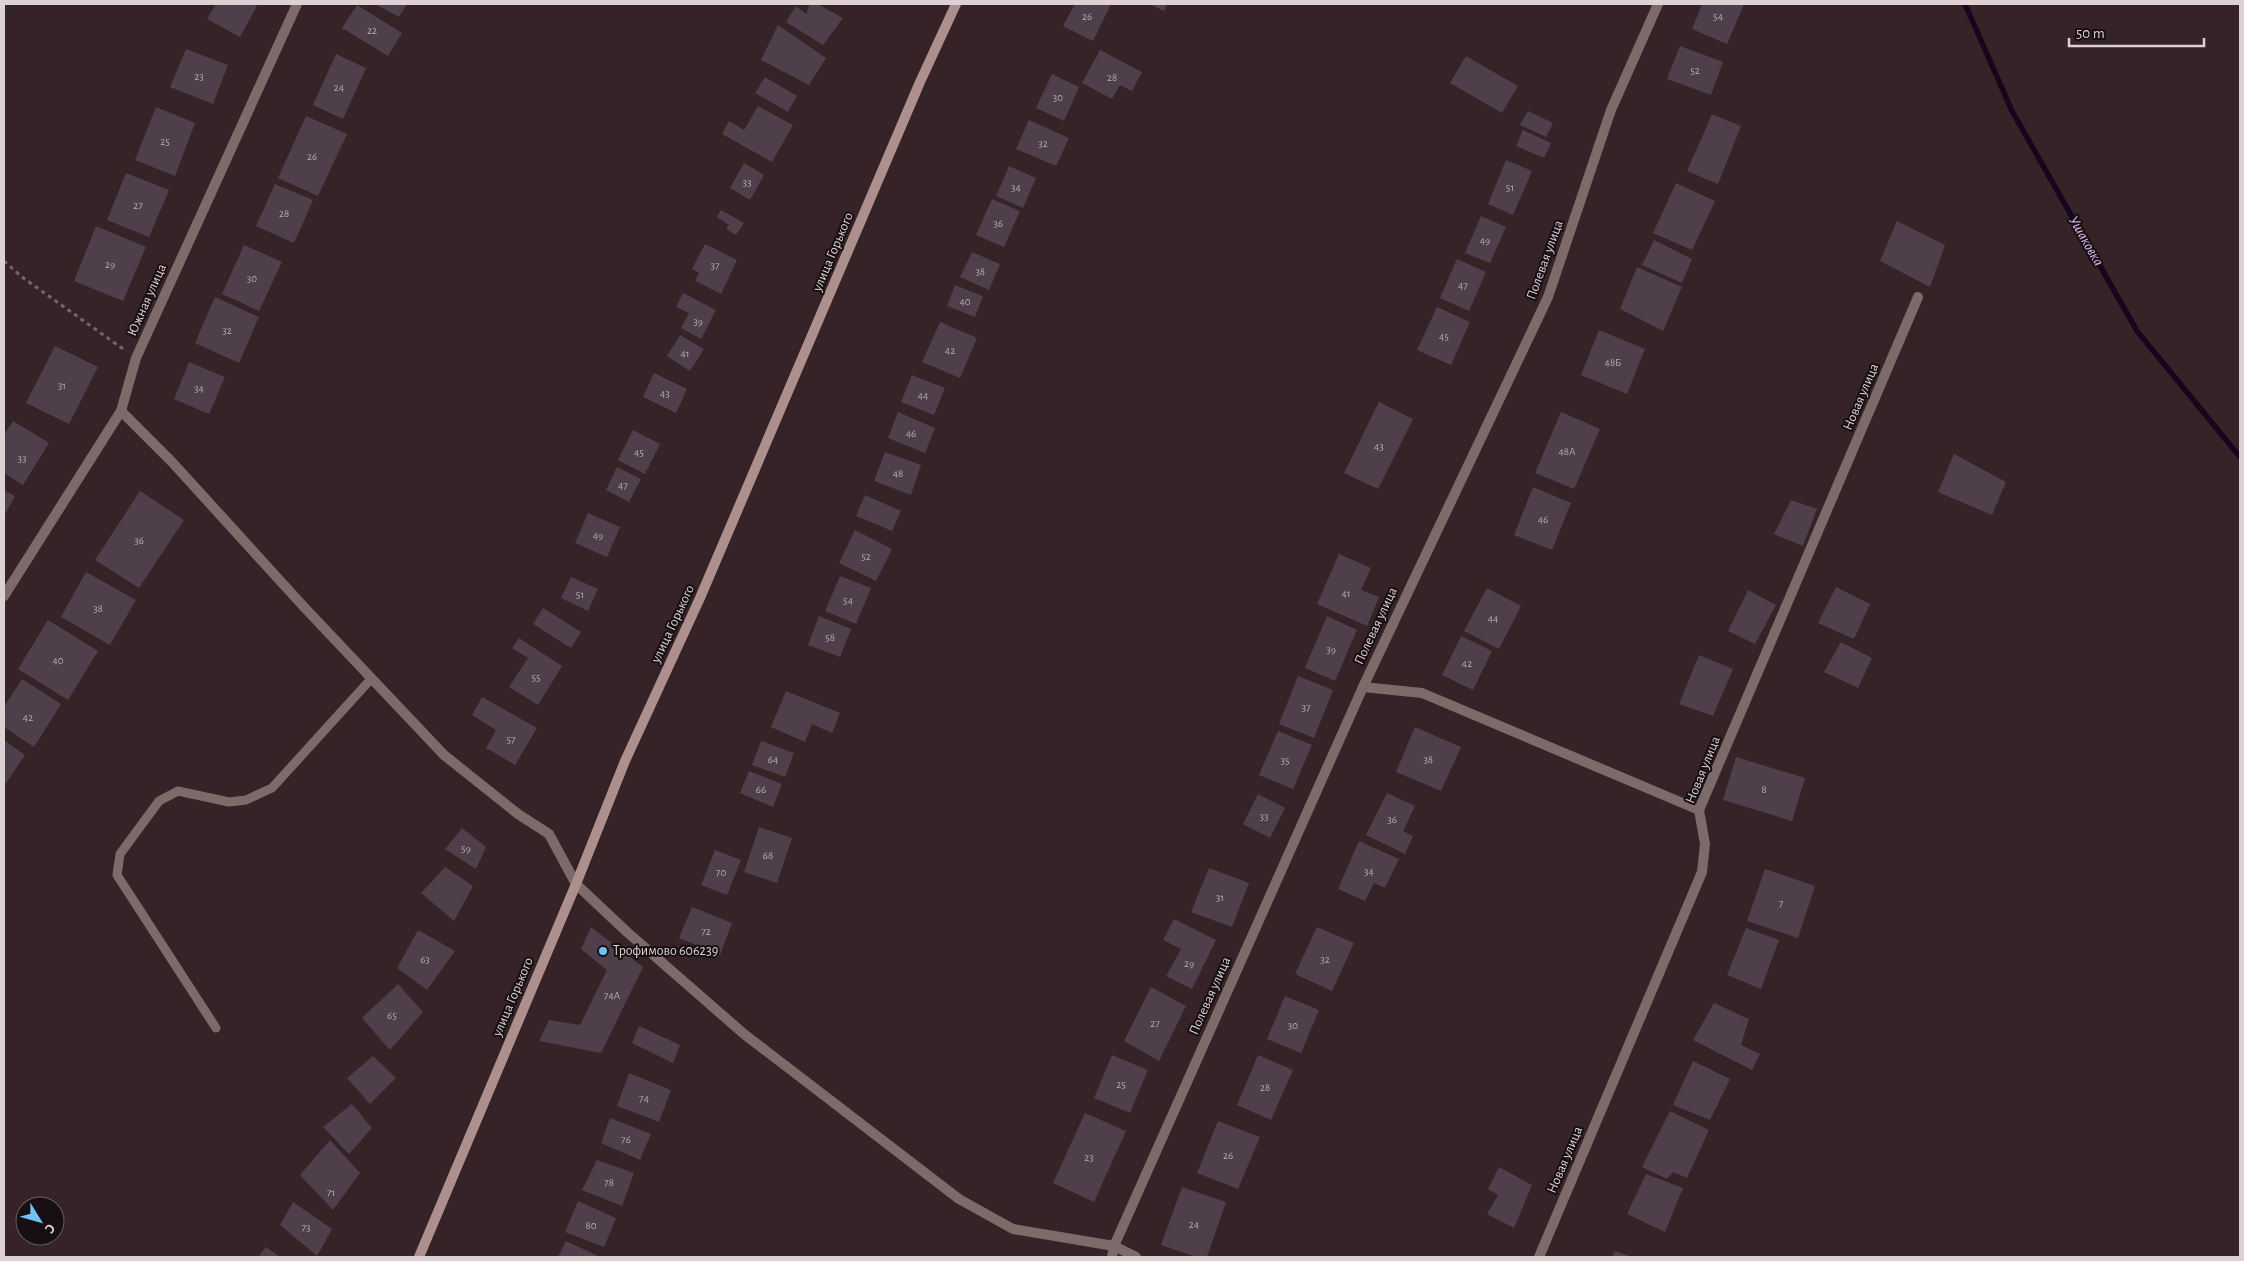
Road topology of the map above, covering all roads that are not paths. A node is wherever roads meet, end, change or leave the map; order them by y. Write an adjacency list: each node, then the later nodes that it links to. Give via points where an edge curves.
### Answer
1 (297, 4): 5 (street, Южная улица, via 136,358)
2 (956, 4): 10 (main road, улица Горького, via 700,598 625,761)
3 (1658, 4): 8 (street, Полевая улица, via 1611,110 1548,297)
4 (1918, 297): 9 (street, Новая улица)
5 (121, 412): 6 (street, Южная улица); 7 (street, via 172,462)
6 (4, 596)
7 (372, 679): 10 (street, via 444,755 518,814 549,834); 11 (lane, via 272,788 246,800 229,802 178,790 159,801 120,854 117,875)
8 (1363, 687): 9 (street, via 1422,693); 12 (street, Полевая улица)
9 (1699, 810): 16 (street, Новая улица, via 1704,844 1702,872)
10 (576, 884): 12 (street, via 744,1034 958,1199 1013,1229); 13 (main road, улица Горького)
11 (216, 1028)
12 (1114, 1246): 14 (street, Полевая улица); 15 (street)
13 (419, 1257)
14 (1112, 1257)
15 (1136, 1257)
16 (1539, 1257)

